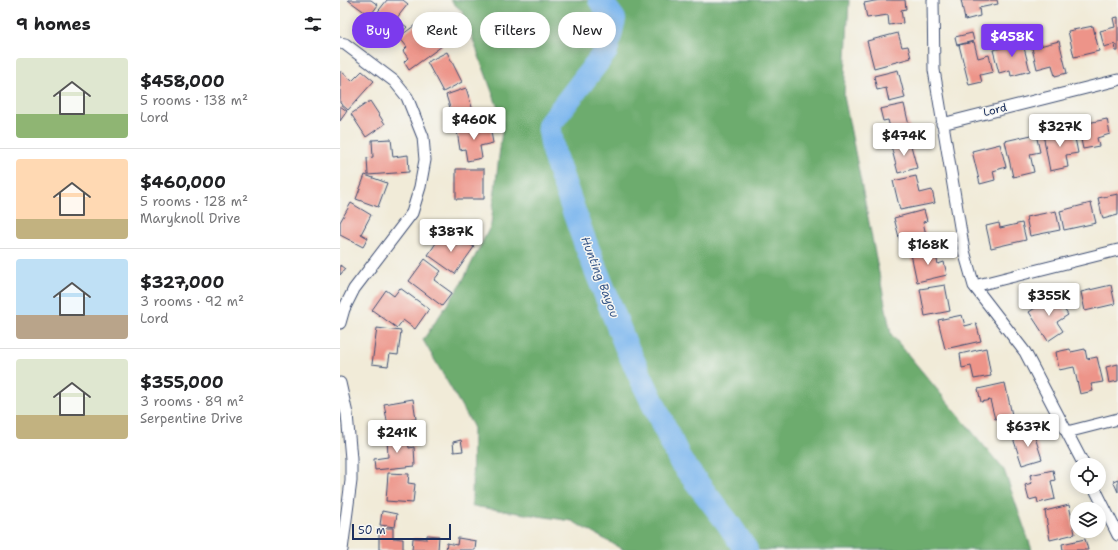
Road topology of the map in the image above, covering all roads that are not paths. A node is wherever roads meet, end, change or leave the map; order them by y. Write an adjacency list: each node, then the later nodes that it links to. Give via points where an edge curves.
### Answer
1 (933, 0): 4 (street, via 934,70)
2 (340, 43): 7 (street, via 345,44 394,81 407,98 423,137 425,160 412,212 354,289)
3 (1118, 80): 4 (street, Lord)
4 (942, 124): 6 (street, via 964,251)
5 (1118, 250): 6 (street)
6 (974, 286): 10 (street, via 1025,352)
7 (340, 323)
8 (340, 383): 14 (street, via 347,414 351,466)
9 (1118, 419): 10 (street)
10 (1067, 432): 11 (street)
11 (1080, 458)
12 (1098, 494): 13 (street)
13 (1118, 535)
14 (342, 550)

